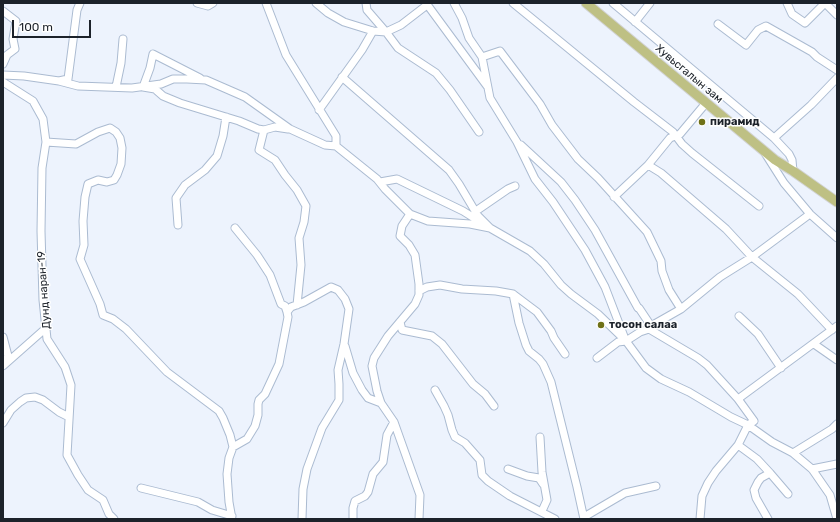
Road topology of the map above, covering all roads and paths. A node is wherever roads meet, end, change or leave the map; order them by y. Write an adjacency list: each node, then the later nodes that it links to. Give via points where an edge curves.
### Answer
1 (80, 3): 29 (street, via 68,79)
2 (197, 3): 3 (street, via 208,6)
3 (213, 3)
4 (266, 3): 35 (street, via 286,55)
5 (316, 3): 19 (street, via 344,22)
6 (366, 3): 20 (street, via 367,10)
7 (454, 3): 22 (street, via 469,38)
8 (513, 3): 40 (street)
9 (586, 3): 34 (main road, Хувьсгалын зам)
10 (613, 3): 17 (street)
11 (650, 3): 17 (street)
12 (787, 3): 13 (street, via 792,14 805,23)
13 (825, 3): 16 (street)
14 (426, 4): 20 (street, via 401,25); 32 (street)
15 (3, 11): 23 (street, via 16,21 13,39 15,49 7,55)
16 (837, 15)
17 (635, 22): 41 (street)
18 (718, 24): 24 (street, via 746,45 758,30 766,26 812,52)
19 (373, 31): 20 (street); 26 (street)
20 (386, 32): 39 (street, via 398,48 436,73)
21 (123, 39): 33 (street)
22 (482, 57): 32 (street); 50 (street, via 500,51 578,159)
23 (3, 64)
24 (837, 70)
25 (3, 75): 29 (street)
26 (342, 77): 35 (street); 53 (street, via 450,170)
27 (837, 78): 41 (street)
28 (206, 80): 31 (street, via 178,79); 31 (street, via 153,54); 37 (street, via 245,97)
29 (59, 81): 33 (street, via 78,86)
30 (3, 82): 42 (street, Дунд наран-19, via 33,101 43,119)
31 (143, 86): 33 (street); 36 (street, via 155,89 163,96 180,103)
32 (487, 86): 43 (street, via 490,98)
33 (116, 87)
34 (706, 103): 40 (street); 45 (main road, Хувьсгалын зам)
35 (319, 110): 44 (street, via 336,136)
36 (226, 117): 38 (street); 56 (street, via 217,156 205,170 185,185 176,198)
37 (290, 129): 38 (street, via 275,127); 44 (street, via 325,145)
38 (264, 130): 63 (street, via 259,150 275,160 306,206 300,238 301,265)
39 (479, 132)
40 (676, 136): 46 (street, via 670,138); 52 (street, via 692,153)
41 (774, 138): 47 (street, via 789,154)
42 (46, 142): 69 (street, Дунд наран-19, via 42,168 41,231); 91 (street, via 76,144 110,128 120,138 122,148 118,175 114,180 98,180 88,184 83,221 84,245 80,258 103,315 126,329 166,372 219,411)
43 (518, 142): 68 (street, via 561,182 575,200); 72 (street, via 535,180 554,202 585,250 605,287)
44 (336, 146): 48 (street)
45 (764, 152): 47 (main road, Хувьсгалын зам); 55 (street, via 784,183)
46 (648, 165): 50 (street); 60 (street, via 661,173 726,229)
47 (793, 171): 51 (main road, Хувьсгалын зам)
48 (380, 182): 54 (street); 58 (street, via 397,179 463,211)
49 (515, 186): 53 (street)
50 (614, 196): 64 (street, via 647,232 661,261 669,290)
51 (837, 202)
52 (759, 206)
53 (476, 211): 58 (street)
54 (410, 214): 58 (street, via 428,221); 61 (street, via 402,226 400,236 415,255)
55 (810, 214): 59 (street); 60 (street)
56 (178, 225)
57 (235, 228): 65 (street, via 270,275 281,304)
58 (490, 228): 72 (street, via 530,251 571,294 598,314)
59 (837, 238)
60 (752, 257): 64 (street, via 720,277); 70 (street, via 798,294)
61 (419, 291): 62 (street, via 440,285); 67 (street, via 415,304)
62 (513, 294): 75 (street, via 536,312); 104 (street, via 526,345 543,364 551,382)
63 (297, 305): 65 (street); 73 (street, via 331,287 338,290 349,309)
64 (680, 309): 68 (street)
65 (287, 312): 91 (street, via 279,364 265,394 259,400 255,426 247,439)
66 (739, 316): 79 (street, via 758,334)
67 (400, 322): 82 (street, via 374,358 372,366 376,391); 83 (street, via 402,330 432,336 442,344)
68 (650, 327): 72 (street); 81 (street, via 698,358)
69 (46, 328): 78 (street); 84 (street, Дунд наран-19, via 47,339 65,367 71,385)
70 (834, 328): 74 (street)
71 (3, 337): 78 (street, via 8,356)
72 (626, 341): 76 (street, via 618,342); 88 (street, via 646,368 661,379)
73 (344, 344): 82 (street, via 352,373 362,390 368,398); 106 (street, via 338,370 339,400 322,428 307,469)
74 (814, 344): 77 (street); 79 (street)
75 (565, 354)
76 (597, 358)
77 (837, 360)
78 (3, 365)
79 (781, 368): 81 (street)
80 (435, 390): 102 (street, via 448,415 455,437 465,443 480,460 482,475 510,496)
81 (738, 399): 88 (street, via 754,422)
82 (381, 403): 86 (street)
83 (494, 406)
84 (69, 417): 85 (street, via 35,397 20,402); 105 (street, Дунд наран-19, via 67,455 88,490 103,500)
85 (3, 422)
86 (394, 422): 107 (street, via 387,435 383,462 373,474 368,492 355,501); 108 (street, via 420,495)
87 (837, 424): 92 (street)
88 (748, 425): 90 (street); 92 (street)
89 (540, 436): 97 (street)
90 (738, 445): 96 (street); 110 (street, via 708,483 702,496)
91 (233, 447): 103 (street, via 227,474)
92 (793, 453): 95 (street)
93 (837, 464): 95 (street)
94 (508, 469): 97 (street, via 539,478)
95 (812, 469): 101 (street, via 830,495)
96 (770, 473): 100 (street); 111 (street, via 761,478 754,490)
97 (544, 486): 102 (street, via 547,500)
98 (656, 486): 104 (street, via 625,493)
99 (141, 488): 103 (street, via 198,502)
100 (788, 494)
101 (835, 509): 112 (street)
102 (542, 511): 109 (street)
103 (232, 517)
104 (584, 518)
105 (114, 519)
106 (302, 519)
107 (353, 519)
108 (419, 519)
109 (555, 519)
110 (700, 519)
111 (768, 519)
112 (837, 519)

